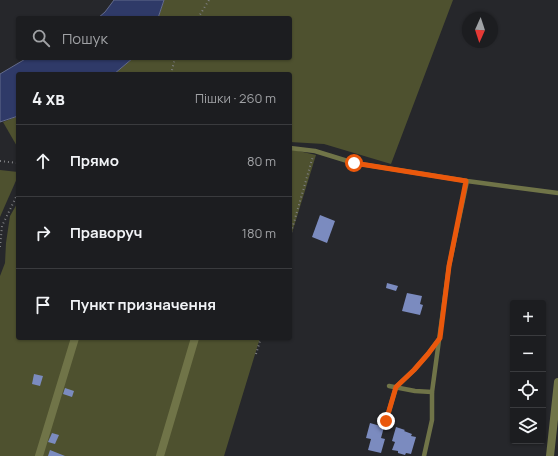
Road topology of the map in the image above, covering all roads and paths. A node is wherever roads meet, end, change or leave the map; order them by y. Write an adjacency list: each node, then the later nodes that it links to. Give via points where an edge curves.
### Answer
1 (209, 0): 2 (path)
2 (199, 16)
3 (174, 60): 4 (path)
4 (172, 72)
5 (292, 148): 6 (lane)
6 (314, 151): 9 (lane, via 354,163); 13 (path)
7 (0, 161): 8 (path)
8 (16, 163)
9 (466, 181): 10 (lane); 15 (lane, via 449,266)
10 (558, 193)
11 (16, 197): 12 (path)
12 (1, 227): 14 (path)
13 (292, 229)
14 (0, 247)
15 (440, 338): 22 (lane, via 424,360); 23 (lane)
16 (74, 340): 25 (street)
17 (194, 340): 26 (street)
18 (260, 340): 19 (path)
19 (256, 354)
20 (558, 382): 28 (street)
21 (389, 386): 22 (lane)
22 (396, 387): 23 (lane); 24 (lane)
23 (432, 392): 27 (lane, via 432,420)
24 (386, 421)
25 (39, 456)
26 (160, 456)
27 (424, 456)
28 (550, 456)

